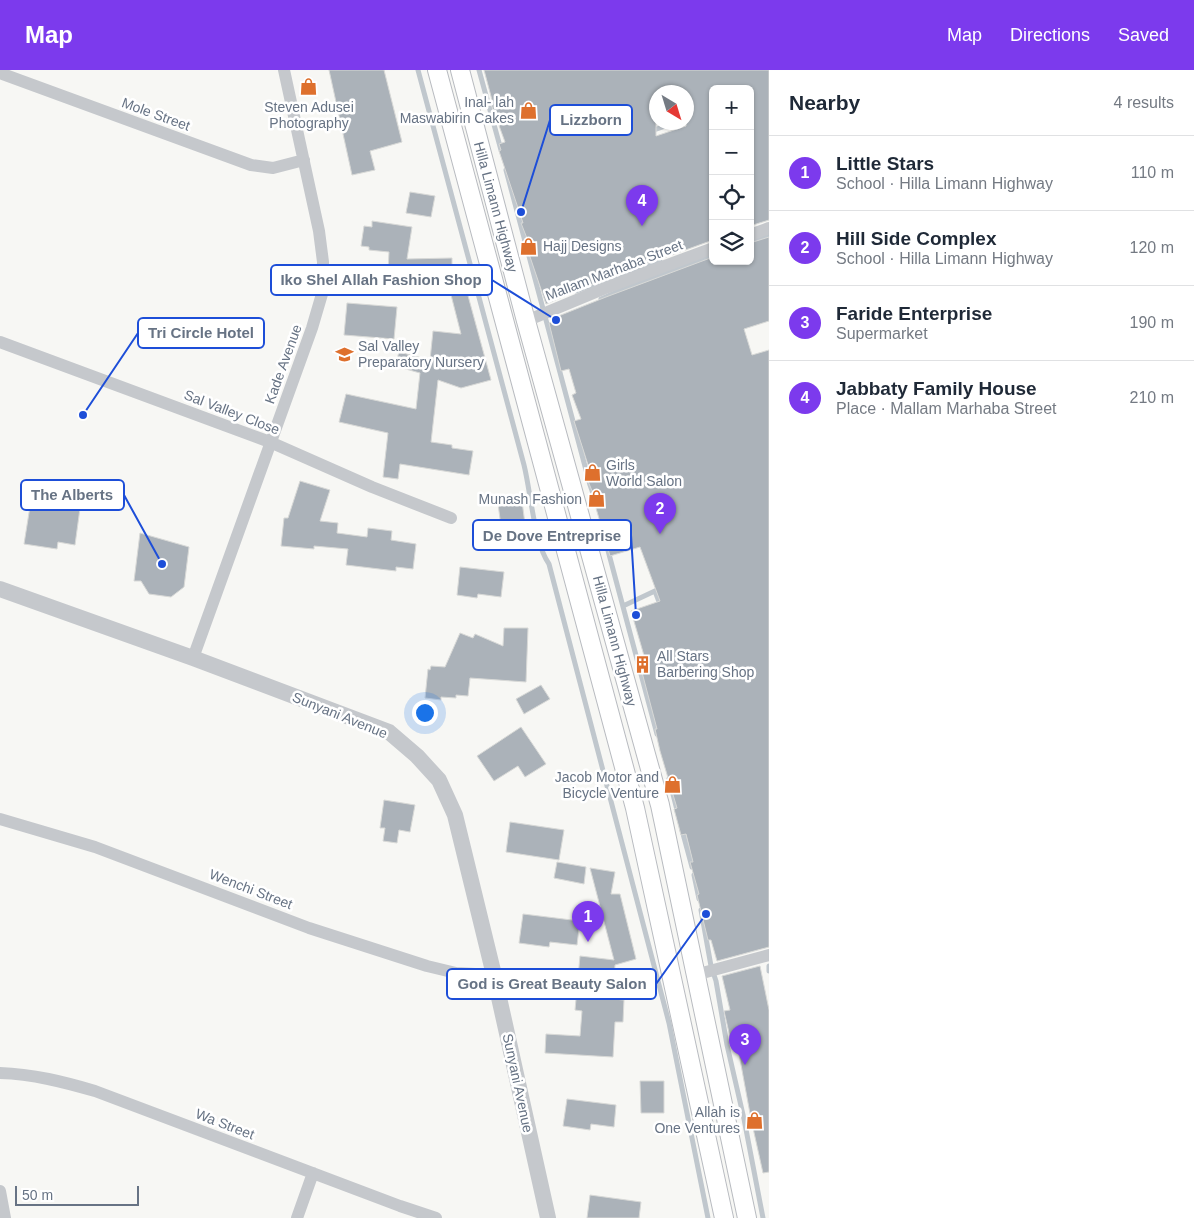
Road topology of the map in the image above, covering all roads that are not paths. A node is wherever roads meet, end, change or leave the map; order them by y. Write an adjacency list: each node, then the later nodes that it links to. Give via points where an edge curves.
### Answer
1 (284, 70): 5 (street, Kade Avenue)
2 (437, 70): 26 (main road, Hilla Limann Highway, via 635,808)
3 (460, 70): 9 (main road, Hilla Limann Highway)
4 (0, 73): 5 (street, Mole Street, via 251,165 273,168)
5 (304, 160): 11 (street, Kade Avenue, via 319,232 323,262 322,294)
6 (769, 228): 7 (street)
7 (754, 234)
8 (709, 249): 9 (street, Mallam Marhaba Street)
9 (526, 320): 18 (main road, Hilla Limann Highway, via 660,805)
10 (0, 342): 11 (street, Sal Valley Close)
11 (270, 442): 12 (street, Sal Valley Close); 14 (street, Kade Avenue)
12 (451, 518)
13 (0, 589): 14 (street, Sunyani Avenue)
14 (193, 658): 17 (street, Sunyani Avenue, via 389,732 417,756 439,780 455,815)
15 (0, 818): 17 (street, Wenchi Street, via 95,847 308,928 427,966 456,973)
16 (769, 954): 18 (street)
17 (494, 975): 25 (street, Sunyani Avenue)
18 (695, 975): 27 (main road, Hilla Limann Highway)
19 (0, 1073): 20 (street, Wa Street, via 60,1081 95,1091)
20 (313, 1172): 23 (street); 24 (street, Wa Street)
21 (0, 1191): 22 (street)
22 (5, 1218)
23 (297, 1218)
24 (436, 1218)
25 (548, 1218)
26 (724, 1218)
27 (747, 1218)

